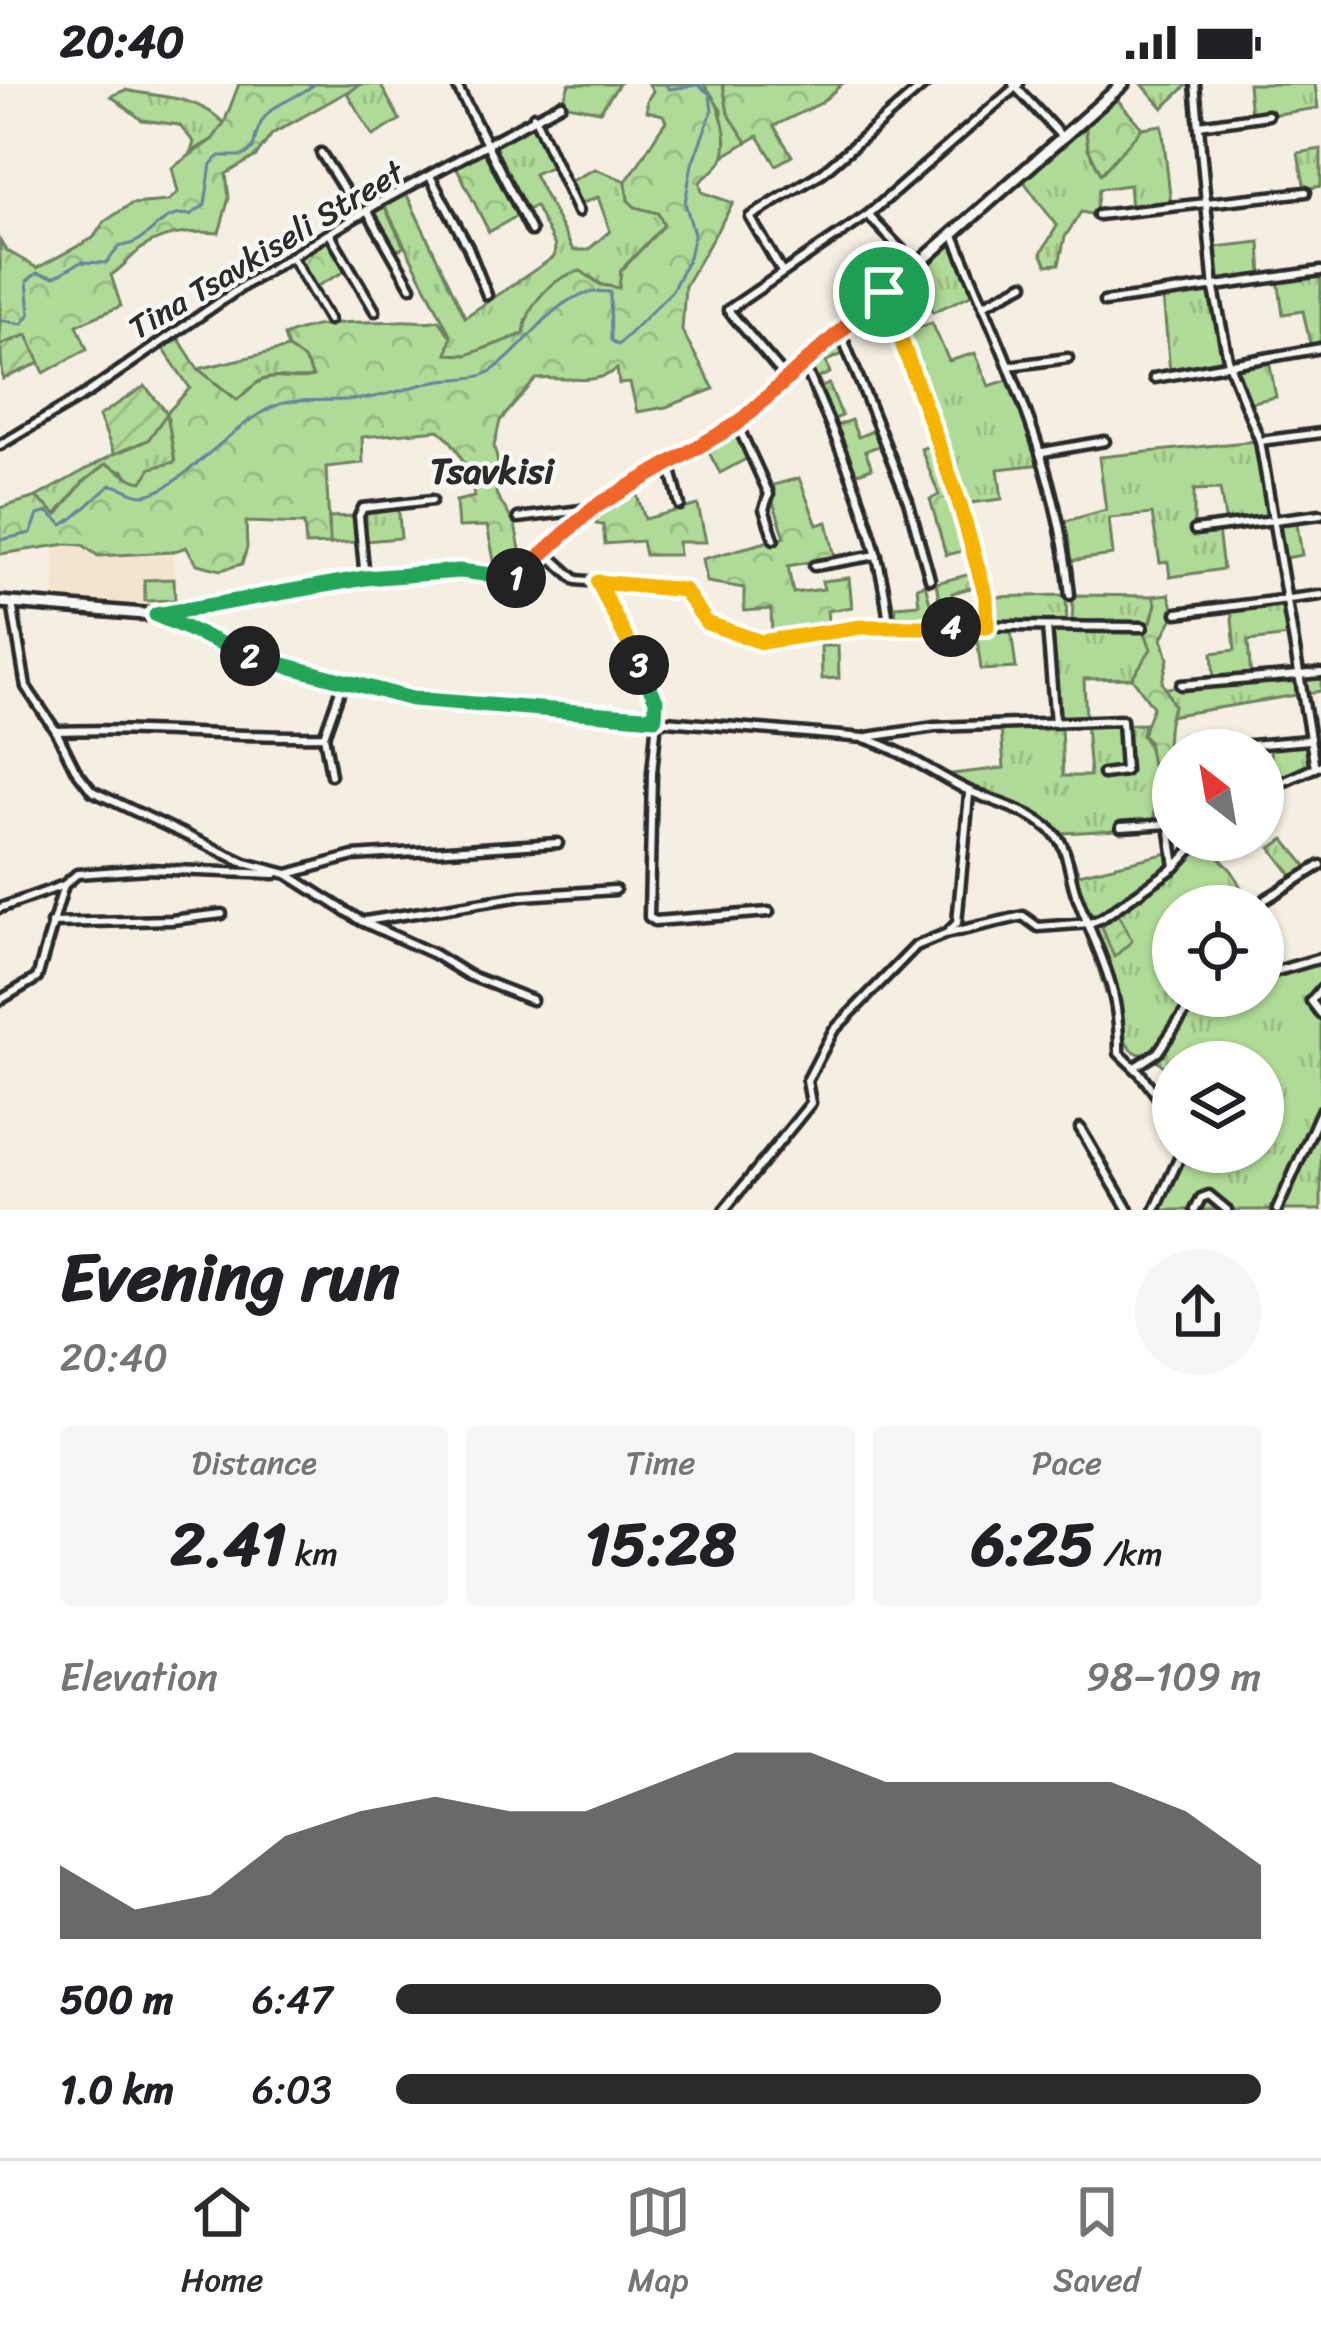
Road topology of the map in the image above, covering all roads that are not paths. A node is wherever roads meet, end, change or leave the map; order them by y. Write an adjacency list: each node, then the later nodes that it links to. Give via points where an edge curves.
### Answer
1 (456, 84): 13 (street)
2 (925, 84): 28 (street, via 823,172 750,217)
3 (1105, 84): 7 (street)
4 (1123, 84): 7 (street)
5 (1195, 84): 11 (street)
6 (1016, 86): 12 (street); 20 (street)
7 (1104, 100): 12 (street)
8 (562, 104): 10 (street, Tina Tsavkiseli Street)
9 (1268, 115): 11 (street)
10 (534, 116): 13 (street, Tina Tsavkiseli Street); 18 (street)
11 (1199, 125): 17 (street)
12 (1063, 139): 23 (street)
13 (489, 144): 15 (street, Tina Tsavkiseli Street); 22 (street)
14 (321, 153): 19 (street)
15 (431, 178): 19 (street, Tina Tsavkiseli Street); 33 (street)
16 (1306, 192): 17 (street)
17 (1207, 206): 21 (street); 31 (street)
18 (578, 212)
19 (364, 213): 24 (street, Tina Tsavkiseli Street); 30 (street)
20 (868, 215): 26 (street); 28 (street)
21 (1098, 215)
22 (530, 231)
23 (953, 232): 26 (street); 35 (street)
24 (331, 236): 25 (street, Tina Tsavkiseli Street); 36 (street)
25 (293, 259): 37 (street); 50 (street, Tina Tsavkiseli Street)
26 (916, 264): 32 (street)
27 (1321, 271): 31 (street)
28 (783, 273): 44 (street, via 728,310)
29 (1024, 284): 35 (street)
30 (411, 287)
31 (1214, 289): 34 (street); 42 (street)
32 (884, 292): 38 (street); 74 (street, via 960,505)
33 (487, 295)
34 (1104, 302)
35 (983, 305): 43 (street)
36 (375, 311)
37 (329, 320)
38 (839, 331): 41 (street); 65 (street, via 908,501)
39 (1321, 348): 42 (street)
40 (1068, 358): 43 (street)
41 (803, 362): 44 (street); 62 (street)
42 (1229, 364): 45 (street); 49 (street)
43 (1009, 366): 51 (street)
44 (786, 378): 46 (street)
45 (1154, 378)
46 (737, 424): 52 (street); 60 (street, via 769,494 764,509)
47 (1321, 433): 49 (street)
48 (1105, 441): 51 (street)
49 (1260, 441): 58 (street)
50 (0, 445)
51 (1043, 452): 67 (street)
52 (670, 463): 54 (street); 55 (street)
53 (432, 500): 64 (street, via 363,508)
54 (680, 505)
55 (593, 508): 57 (street); 61 (street)
56 (1321, 514): 58 (street)
57 (518, 518)
58 (1273, 521): 59 (street); 69 (street)
59 (1195, 530)
60 (774, 539)
61 (543, 550): 64 (street, via 510,580 460,571); 66 (street, via 576,580)
62 (877, 555): 63 (street); 73 (street)
63 (814, 566)
64 (365, 578): 72 (street)
65 (930, 579)
66 (598, 582): 73 (street, via 684,590 707,623 761,642); 81 (street, via 656,700)
67 (1070, 595)
68 (1321, 595): 69 (street)
69 (1286, 601): 71 (street); 78 (street)
70 (6, 603): 72 (street); 83 (street, via 21,674)
71 (1177, 613)
72 (156, 615): 79 (street, via 232,652)
73 (889, 625): 74 (street)
74 (987, 627): 76 (street)
75 (1143, 627): 76 (street)
76 (1048, 628): 82 (street)
77 (1321, 673): 78 (street)
78 (1297, 677): 80 (street); 86 (street)
79 (344, 682): 81 (street, via 412,699); 84 (street)
80 (1181, 685)
81 (655, 718): 85 (street); 103 (street, via 649,917)
82 (1055, 723): 85 (street); 89 (street, via 1123,721 1124,772)
83 (56, 731): 84 (street); 98 (street, via 92,791 245,863)
84 (324, 736): 90 (street)
85 (864, 738): 92 (street)
86 (1308, 740): 87 (street); 88 (street)
87 (1284, 742)
88 (1319, 767): 91 (street)
89 (1103, 774)
90 (332, 775)
91 (1284, 782)
92 (970, 792): 107 (street, via 1043,824 1059,840); 108 (street, via 957,923)
93 (1121, 827): 97 (street, via 1169,824)
94 (558, 843): 98 (street, via 353,856)
95 (1181, 861): 97 (street)
96 (1321, 865): 100 (street)
97 (1175, 867): 107 (street)
98 (287, 874): 99 (street, via 113,870 77,874); 105 (street)
99 (64, 885): 102 (street); 106 (street)
100 (1284, 887)
101 (616, 890): 105 (street)
102 (0, 908)
103 (769, 912)
104 (222, 914): 106 (street)
105 (361, 921): 113 (street)
106 (51, 923): 112 (street, via 37,978)
107 (1090, 923): 108 (street, via 1038,927 1023,916); 116 (street, via 1119,1008 1119,1053)
108 (945, 934): 121 (street, via 916,946 833,1031 807,1081 811,1103)
109 (1321, 958): 110 (street)
110 (1284, 969)
111 (1321, 989): 114 (street, via 1312,1000)
112 (0, 1000)
113 (532, 1000)
114 (1321, 1015)
115 (1182, 1017): 116 (street, via 1158,1052)
116 (1135, 1067): 117 (street)
117 (1152, 1089)
118 (1321, 1111): 126 (street)
119 (1080, 1128): 122 (street)
120 (1172, 1173): 123 (street)
121 (724, 1210)
122 (1128, 1210)
123 (1155, 1210)
124 (1196, 1210): 125 (street, via 1209,1195)
125 (1228, 1210)
126 (1277, 1210)

